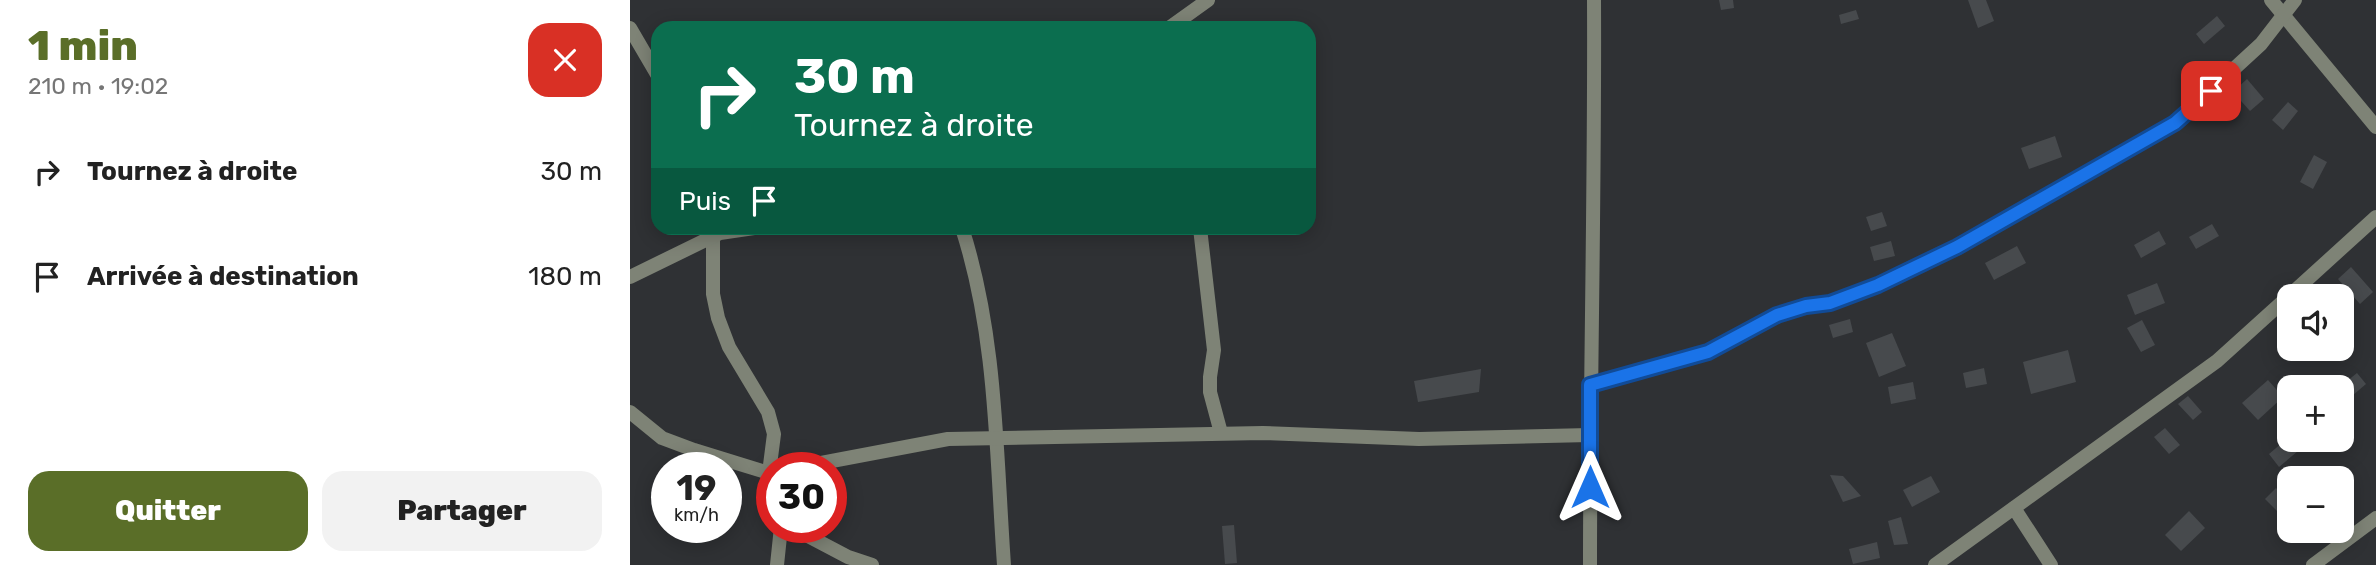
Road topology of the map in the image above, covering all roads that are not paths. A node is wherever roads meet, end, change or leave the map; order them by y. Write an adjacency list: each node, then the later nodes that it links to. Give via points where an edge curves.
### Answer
1 (1208, 0): 6 (street)
2 (1594, 0): 18 (street)
3 (2271, 0): 5 (street)
4 (2295, 0): 5 (street)
5 (2284, 15): 9 (street); 18 (street, via 2261,44 2175,123 1957,247 1878,285 1830,303 1777,315 1708,352)
6 (1179, 21)
7 (630, 28): 8 (street)
8 (651, 64)
9 (2376, 127)
10 (2376, 217): 16 (street)
11 (706, 235): 15 (street)
12 (711, 235): 23 (street, via 718,318 729,347 768,412)
13 (964, 235): 22 (street, via 990,363)
14 (1201, 235): 20 (street, via 1214,350 1210,392)
15 (630, 277)
16 (2302, 284)
17 (2277, 307): 26 (street, via 2217,361)
18 (1590, 385): 21 (street)
19 (630, 412): 25 (street, via 662,438)
20 (1221, 433): 21 (street, via 1419,439); 22 (street)
21 (1590, 435): 33 (street)
22 (995, 438): 24 (street, via 947,439); 32 (street)
23 (773, 452)
24 (847, 458)
25 (756, 471)
26 (2014, 508): 34 (street); 35 (street)
27 (2376, 518): 36 (street)
28 (778, 543): 30 (street)
29 (821, 543): 31 (street)
30 (776, 565)
31 (872, 565)
32 (1004, 565)
33 (1590, 565)
34 (1936, 565)
35 (2051, 565)
36 (2313, 565)

